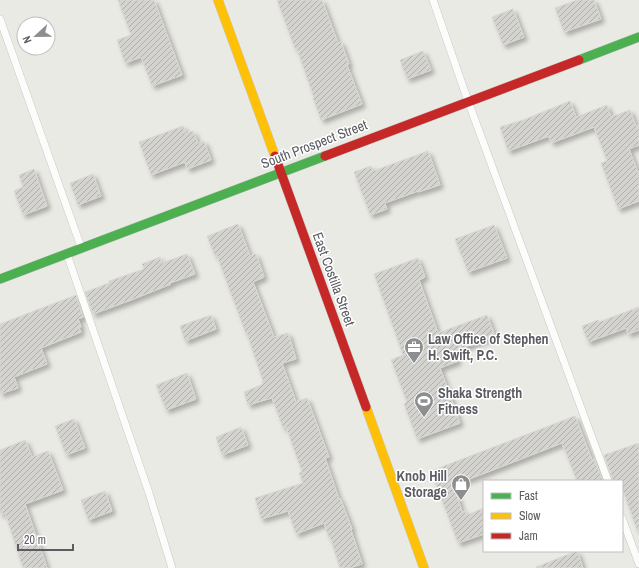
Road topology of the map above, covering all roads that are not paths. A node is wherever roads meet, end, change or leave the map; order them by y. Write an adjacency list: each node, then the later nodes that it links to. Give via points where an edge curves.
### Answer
1 (218, 0): 6 (street, East Costilla Street)
2 (433, 0): 5 (lane)
3 (0, 19): 7 (lane)
4 (639, 37): 5 (street, South Prospect Street)
5 (468, 101): 6 (street, South Prospect Street); 10 (lane)
6 (280, 172): 7 (street, South Prospect Street); 14 (street, East Costilla Street)
7 (81, 248): 8 (street, South Prospect Street)
8 (67, 254): 9 (street, South Prospect Street); 13 (lane)
9 (0, 278)
10 (608, 480)
11 (623, 521): 12 (lane)
12 (639, 564)
13 (172, 568)
14 (424, 568)

